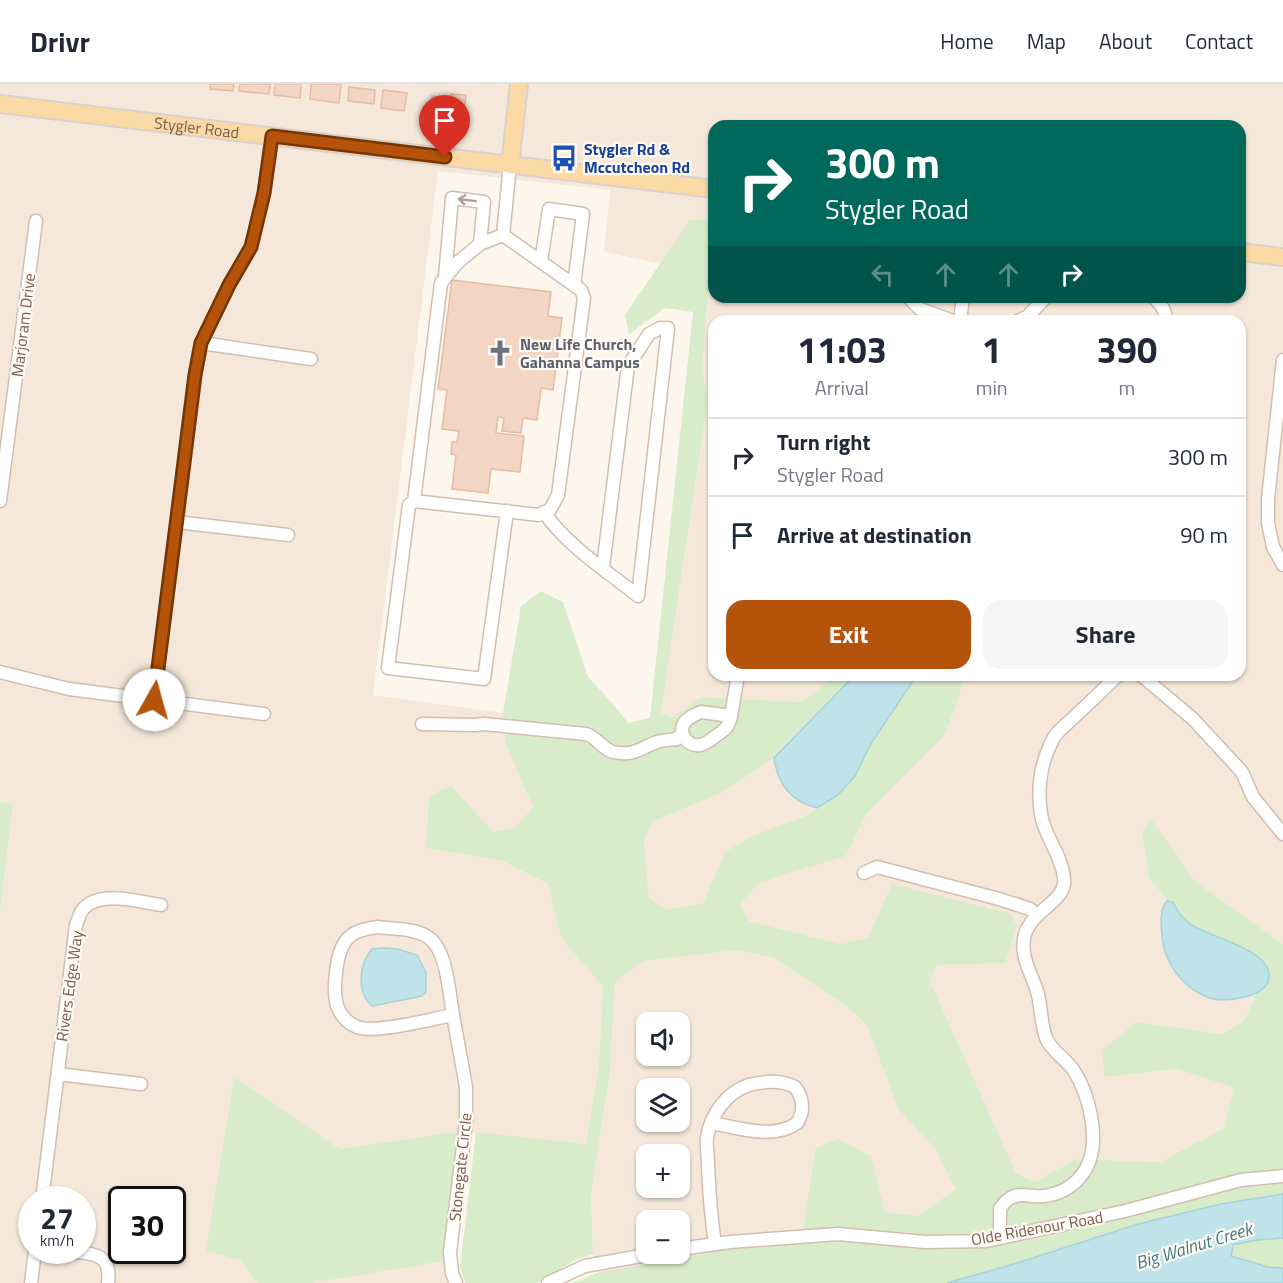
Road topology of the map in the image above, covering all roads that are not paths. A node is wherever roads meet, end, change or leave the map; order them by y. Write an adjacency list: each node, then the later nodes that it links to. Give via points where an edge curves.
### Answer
1 (519, 84): 4 (main road)
2 (0, 104): 3 (main road, Stygler Road)
3 (272, 136): 4 (main road, Stygler Road); 18 (street, via 251,247)
4 (510, 165): 5 (main road, Stygler Road); 7 (street)
5 (708, 188)
6 (36, 221): 21 (street, Marjoram Drive)
7 (503, 235): 8 (street); 11 (street)
8 (480, 244): 12 (street); 12 (street, one-way to 12, via 484,202 452,198)
9 (1246, 253): 10 (main road)
10 (1283, 257)
11 (541, 262): 13 (street); 13 (street, via 549,210 583,214)
12 (445, 277): 22 (street, via 441,283)
13 (574, 285): 24 (street, via 584,298 558,495 550,510)
14 (914, 303): 16 (street)
15 (1040, 303): 17 (street)
16 (936, 315)
17 (1029, 315)
18 (201, 343): 19 (street); 25 (street)
19 (311, 359)
20 (1283, 360): 27 (street, via 1268,499 1268,523)
21 (0, 501)
22 (414, 501): 23 (street); 23 (street, via 409,505 388,668 484,679)
23 (507, 511): 24 (street, via 539,515)
24 (544, 512): 28 (street, via 556,530)
25 (177, 522): 26 (street); 33 (street)
26 (288, 535)
27 (1283, 565)
28 (603, 567): 28 (street, via 638,596 668,328 649,334 628,366)
29 (0, 672): 33 (street, via 69,689)
30 (737, 681): 35 (street)
31 (1112, 681): 41 (street, via 1054,737 1040,775 1041,815 1065,880 1062,893)
32 (1148, 681): 38 (street, via 1193,719 1242,772 1253,797)
33 (154, 700): 34 (street)
34 (264, 714)
35 (730, 717): 37 (street, via 701,712 683,724); 37 (street, via 729,725 703,745 686,741)
36 (422, 724): 37 (street, via 484,724 586,734 611,752 628,754 677,740)
37 (682, 733)
38 (1283, 834)
39 (864, 873): 41 (street, via 877,867 999,899)
40 (161, 905): 43 (street, Rivers Edge Way, via 109,898 94,900 82,910 76,925)
41 (1038, 915): 48 (street, via 1027,927 1023,951 1038,992 1047,1042 1074,1071 1091,1109 1093,1137 1090,1161 1082,1178 1066,1190 1009,1198 1000,1209)
42 (453, 1015): 42 (street, Stonegate Circle, via 375,1029 359,1028 345,1020 336,1006 334,990 338,958 345,941 359,930 377,927 427,936 438,946 443,960); 56 (street, Stonegate Circle, via 466,1087 466,1122 450,1252)
43 (58, 1074): 44 (street); 47 (street, Rivers Edge Way)
44 (141, 1084)
45 (712, 1123): 45 (street, via 778,1131 797,1123 802,1100 790,1084 754,1084 737,1090 723,1102); 49 (street, via 707,1137)
46 (1283, 1176): 48 (street, Olde Ridenour Road, via 1241,1180)
47 (44, 1186)
48 (1000, 1238): 49 (street, Olde Ridenour Road, via 925,1242 838,1234)
49 (715, 1244): 50 (street, Olde Ridenour Road)
50 (690, 1248)
51 (96, 1255): 55 (street, via 108,1265)
52 (636, 1257): 57 (street, via 585,1266)
53 (33, 1264): 54 (street)
54 (31, 1283)
55 (108, 1283)
56 (456, 1283)
57 (548, 1283)

